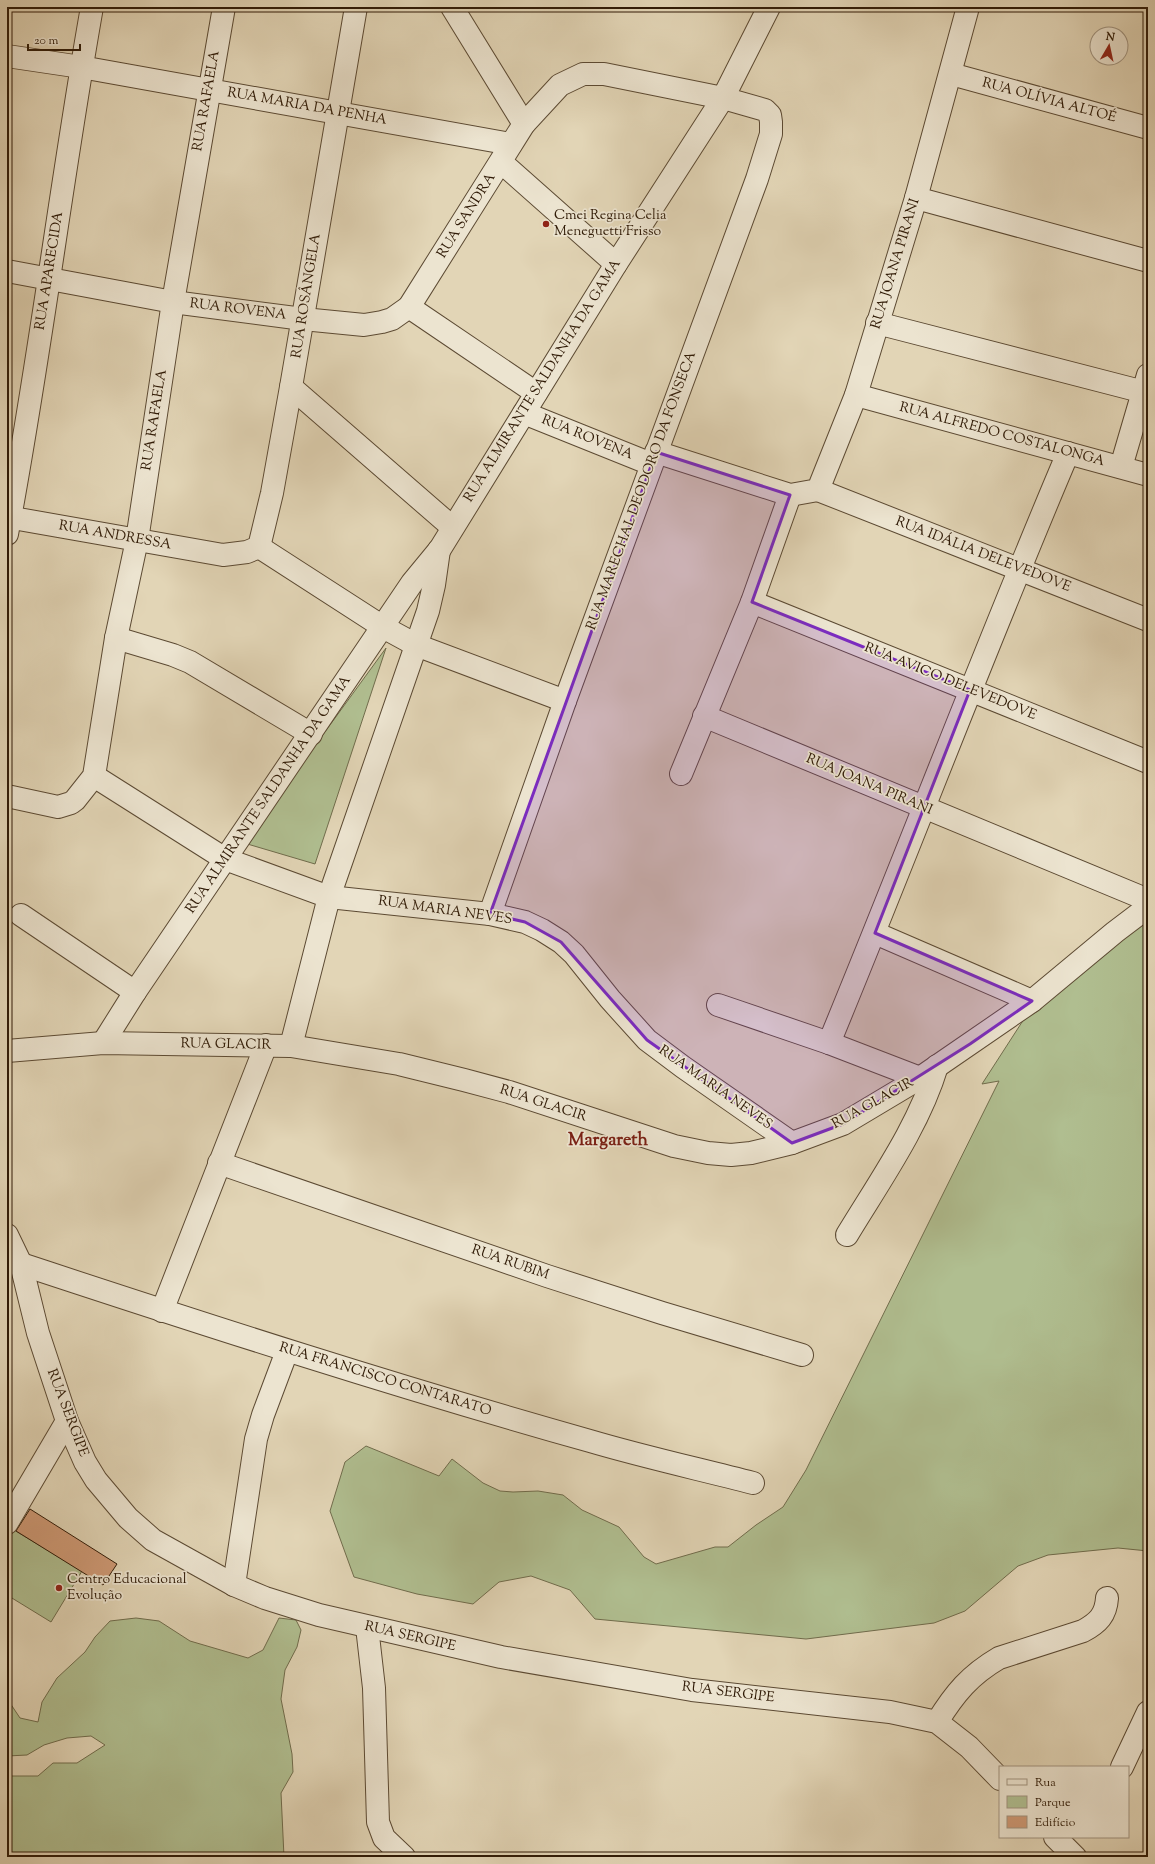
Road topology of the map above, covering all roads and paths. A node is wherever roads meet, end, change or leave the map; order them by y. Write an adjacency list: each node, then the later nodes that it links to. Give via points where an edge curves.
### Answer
1 (92, 7): 8 (street, RUA APARECIDA)
2 (224, 7): 10 (street, RUA RAFAELA)
3 (356, 7): 12 (street, RUA ROSÂNGELA)
4 (452, 7): 13 (street)
5 (769, 7): 11 (street, RUA ALMIRANTE SALDANHA DA GAMA)
6 (968, 7): 9 (street, RUA JOANA PIRANI)
7 (7, 56): 8 (street, RUA MARIA DA PENHA)
8 (81, 67): 10 (street, RUA MARIA DA PENHA); 20 (street, RUA APARECIDA)
9 (951, 74): 14 (street, RUA OLÍVIA ALTOÉ); 16 (street, RUA JOANA PIRANI)
10 (209, 90): 12 (street, RUA MARIA DA PENHA); 21 (street, RUA RAFAELA)
11 (723, 98): 13 (street, RUA MARECHAL DEODORO DA FONSECA, via 604,74 583,74 560,85); 18 (street, RUA ALMIRANTE SALDANHA DA GAMA); 31 (street, RUA MARECHAL DEODORO DA FONSECA, via 765,110 770,115 771,134 757,179)
12 (337, 113): 15 (street, RUA MARIA DA PENHA); 23 (street, RUA ROSÂNGELA)
13 (524, 124): 15 (street, RUA SANDRA)
14 (1148, 128)
15 (506, 153): 18 (street); 22 (street, RUA SANDRA)
16 (916, 198): 17 (street); 24 (street, RUA JOANA PIRANI)
17 (1148, 261)
18 (616, 264): 27 (street, RUA ALMIRANTE SALDANHA DA GAMA)
19 (7, 271): 20 (street, RUA ROVENA)
20 (50, 279): 21 (street, RUA ROVENA); 36 (street, RUA APARECIDA)
21 (173, 302): 23 (street, RUA ROVENA); 38 (street, RUA RAFAELA)
22 (409, 307): 23 (street, RUA ROVENA, via 392,319 364,325); 27 (street, RUA ROVENA)
23 (303, 319): 25 (street, RUA ROSÂNGELA)
24 (877, 323): 26 (street); 28 (street, RUA JOANA PIRANI)
25 (292, 387): 37 (street); 39 (street, RUA ROSÂNGELA)
26 (1146, 387): 32 (street)
27 (536, 393): 29 (street, RUA ALMIRANTE SALDANHA DA GAMA)
28 (856, 396): 30 (street, RUA ALFREDO COSTALONGA); 34 (street, RUA JOANA PIRANI)
29 (524, 413): 31 (street, RUA ROVENA); 37 (street, RUA ALMIRANTE SALDANHA DA GAMA)
30 (1068, 453): 32 (street, RUA ALFREDO COSTALONGA); 41 (street)
31 (653, 458): 35 (street, RUA ROVENA); 48 (street, RUA MARECHAL DEODORO DA FONSECA)
32 (1121, 467): 33 (street, RUA ALFREDO COSTALONGA)
33 (1148, 474)
34 (818, 490): 35 (street); 41 (street, RUA IDÁLIA DELEVEDOVE)
35 (790, 495): 42 (street)
36 (8, 523): 38 (street, RUA ANDRESSA)
37 (452, 527): 40 (street, RUA ALMIRANTE SALDANHA DA GAMA)
38 (137, 540): 39 (street, RUA ANDRESSA, via 223,555 247,552); 45 (street, RUA RAFAELA)
39 (259, 547): 44 (street)
40 (440, 549): 44 (street, RUA ALMIRANTE SALDANHA DA GAMA, via 412,583); 46 (street, RUA ALMIRANTE SALDANHA DA GAMA, via 432,595)
41 (1018, 569): 43 (street, RUA IDÁLIA DELEVEDOVE); 47 (street)
42 (752, 602): 47 (street, RUA AVICO DELEVEDOVE); 49 (street)
43 (1148, 620)
44 (383, 627): 46 (street); 50 (street, RUA ALMIRANTE SALDANHA DA GAMA)
45 (116, 638): 50 (street, via 190,662); 53 (street, RUA RAFAELA)
46 (416, 646): 48 (street); 57 (street, RUA ALMIRANTE SALDANHA DA GAMA)
47 (970, 690): 51 (street, RUA AVICO DELEVEDOVE); 55 (street)
48 (565, 701): 60 (street, RUA MARECHAL DEODORO DA FONSECA)
49 (704, 716): 52 (street); 55 (street, RUA JOANA PIRANI)
50 (311, 734): 56 (street, RUA ALMIRANTE SALDANHA DA GAMA)
51 (1148, 762)
52 (681, 774)
53 (94, 776): 54 (street, RUA RAFAELA, via 75,800 58,807); 56 (street, RUA MARIA NEVES)
54 (7, 796)
55 (924, 808): 58 (street, RUA JOANA PIRANI); 62 (street)
56 (225, 859): 57 (street, RUA MARIA NEVES); 63 (street, RUA ALMIRANTE SALDANHA DA GAMA)
57 (329, 897): 60 (street, RUA MARIA NEVES); 69 (street, RUA ALMIRANTE SALDANHA DA GAMA)
58 (1148, 900)
59 (1148, 907): 64 (street, RUA GLACIR)
60 (490, 914): 72 (street, RUA MARIA NEVES, via 525,922 561,942 647,1040)
61 (21, 915): 63 (street)
62 (875, 933): 64 (street); 66 (street)
63 (135, 992): 67 (street, RUA ALMIRANTE SALDANHA DA GAMA)
64 (1032, 1001): 71 (street, RUA GLACIR)
65 (718, 1005): 66 (street)
66 (829, 1043): 71 (street)
67 (103, 1044): 68 (street, RUA GLACIR); 70 (street, RUA GLACIR)
68 (266, 1045): 69 (street, RUA GLACIR); 73 (street)
69 (291, 1046): 72 (street, RUA GLACIR, via 399,1064 464,1080 509,1092 674,1146 708,1153 751,1153)
70 (7, 1051)
71 (928, 1072): 72 (street, RUA GLACIR, via 843,1124); 75 (street, via 930,1091 919,1114)
72 (792, 1143)
73 (219, 1163): 77 (street); 79 (street, RUA RUBIM, via 547,1276)
74 (7, 1235): 76 (street, RUA SERGIPE)
75 (847, 1235)
76 (21, 1264): 77 (street, RUA FRANCISCO CONTARATO); 80 (street, RUA SERGIPE, via 38,1333)
77 (162, 1311): 78 (street, RUA FRANCISCO CONTARATO)
78 (288, 1351): 81 (street, RUA FRANCISCO CONTARATO, via 592,1442); 83 (street, via 256,1439)
79 (802, 1355)
80 (67, 1421): 82 (street); 83 (street, RUA SERGIPE, via 96,1480 128,1518 153,1540)
81 (753, 1483)
82 (7, 1523)
83 (234, 1585): 85 (street, RUA SERGIPE, via 265,1598)
84 (1107, 1598): 87 (street, via 1104,1614 1095,1625 1084,1631 1000,1658 987,1665 961,1687)
85 (367, 1627): 87 (street, RUA SERGIPE, via 501,1657 692,1690 890,1712); 90 (street, via 374,1688 378,1822 384,1838)
86 (1148, 1712): 88 (street)
87 (937, 1722): 89 (street, RUA SERGIPE, via 969,1747)
88 (1122, 1766)
89 (999, 1778)
90 (404, 1857)

